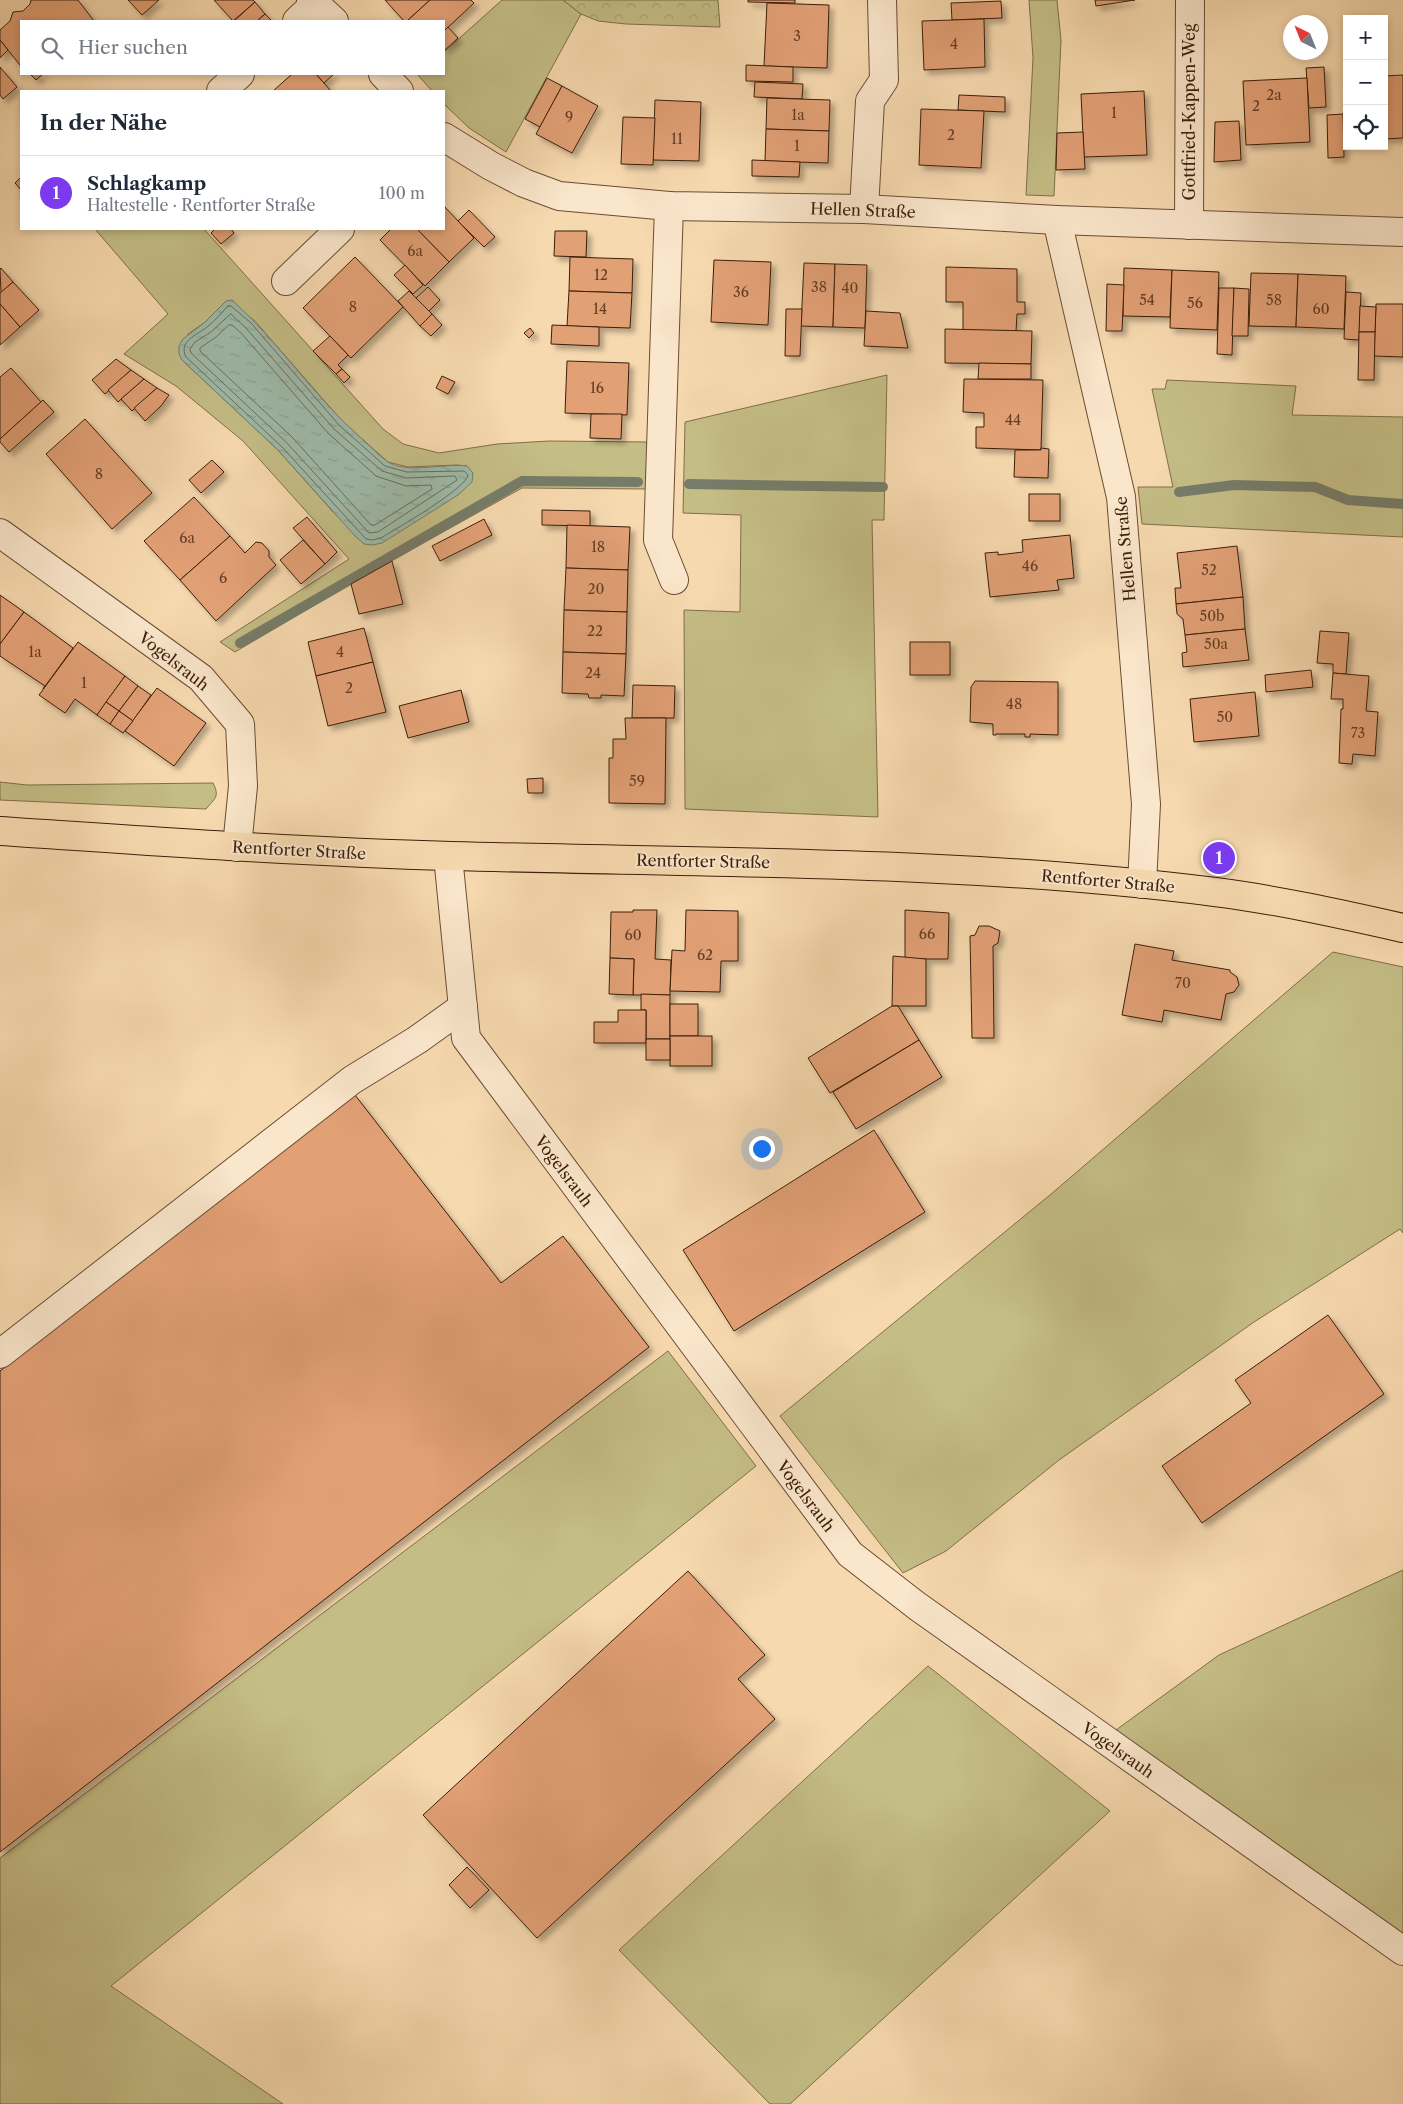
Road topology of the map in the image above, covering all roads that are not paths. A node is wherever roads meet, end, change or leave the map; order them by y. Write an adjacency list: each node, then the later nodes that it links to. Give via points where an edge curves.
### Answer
1 (882, 0): 9 (street, via 884,80 870,101)
2 (1190, 0): 11 (street, Gottfried-Kappen-Weg)
3 (239, 75): 5 (street)
4 (383, 75): 6 (street)
5 (222, 90)
6 (398, 90)
7 (445, 137): 8 (street, Hellen Straße, via 491,166 559,196)
8 (669, 206): 9 (street, Hellen Straße); 16 (street, via 658,540)
9 (864, 209): 10 (street, Hellen Straße)
10 (1057, 220): 11 (street, Hellen Straße); 20 (street, Hellen Straße, via 1121,497 1146,804)
11 (1189, 225): 13 (street, Hellen Straße)
12 (339, 230): 14 (street)
13 (1403, 232)
14 (286, 282)
15 (0, 533): 18 (street, Vogelsrauh, via 201,678 240,724 243,786)
16 (674, 580)
17 (0, 831): 18 (main road, Rentforter Straße)
18 (237, 847): 19 (main road, Rentforter Straße)
19 (448, 856): 20 (main road, Rentforter Straße, via 891,866); 22 (street, Vogelsrauh)
20 (1142, 884): 21 (main road, Rentforter Straße, via 1219,892)
21 (1403, 928)
22 (463, 1007): 23 (street, via 352,1080); 24 (street, Vogelsrauh, via 466,1038 850,1554 925,1612)
23 (0, 1354)
24 (1403, 1951)

